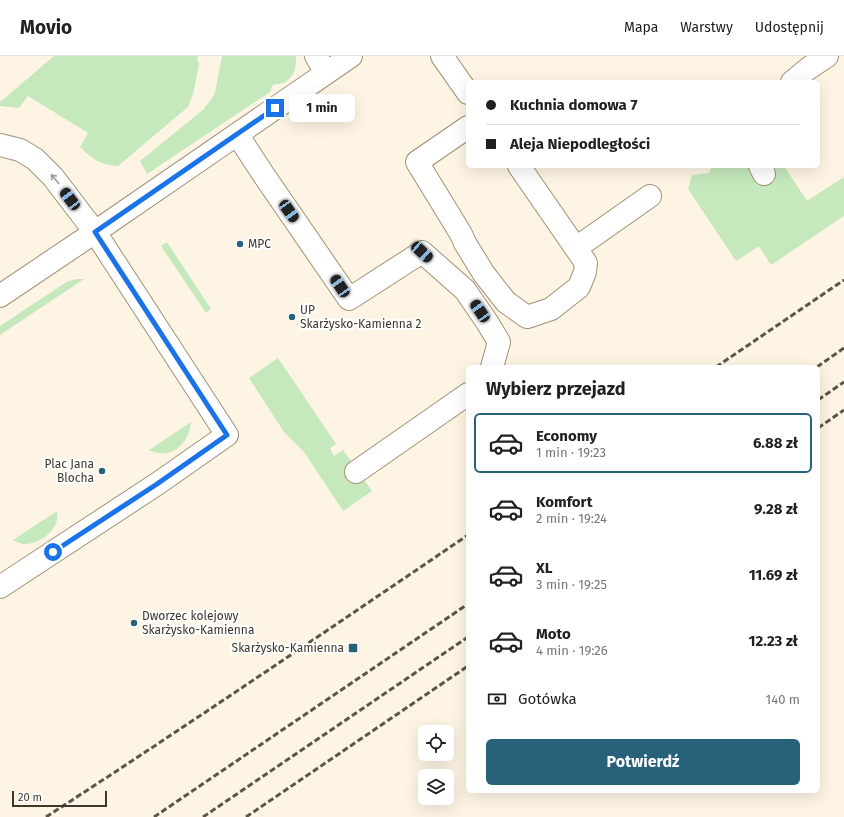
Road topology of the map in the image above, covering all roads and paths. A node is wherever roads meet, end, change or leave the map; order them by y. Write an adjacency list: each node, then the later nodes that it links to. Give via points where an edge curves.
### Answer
1 (351, 56): 4 (street)
2 (442, 56): 6 (street)
3 (827, 56): 5 (street)
4 (321, 64): 8 (street)
5 (794, 80)
6 (466, 90)
7 (466, 128): 13 (street, via 417,162 484,274 506,302 527,317 551,309 579,287 586,263)
8 (237, 134): 12 (street); 15 (street, via 349,299 422,252 465,290 487,322 499,342)
9 (0, 145): 12 (street, one-way to 9, via 53,177 35,159 20,150)
10 (520, 168): 13 (street)
11 (650, 196): 13 (street)
12 (95, 232): 14 (street); 18 (street, via 227,435)
13 (576, 248)
14 (0, 296)
15 (493, 365)
16 (466, 395): 17 (street)
17 (356, 472)
18 (0, 587)

